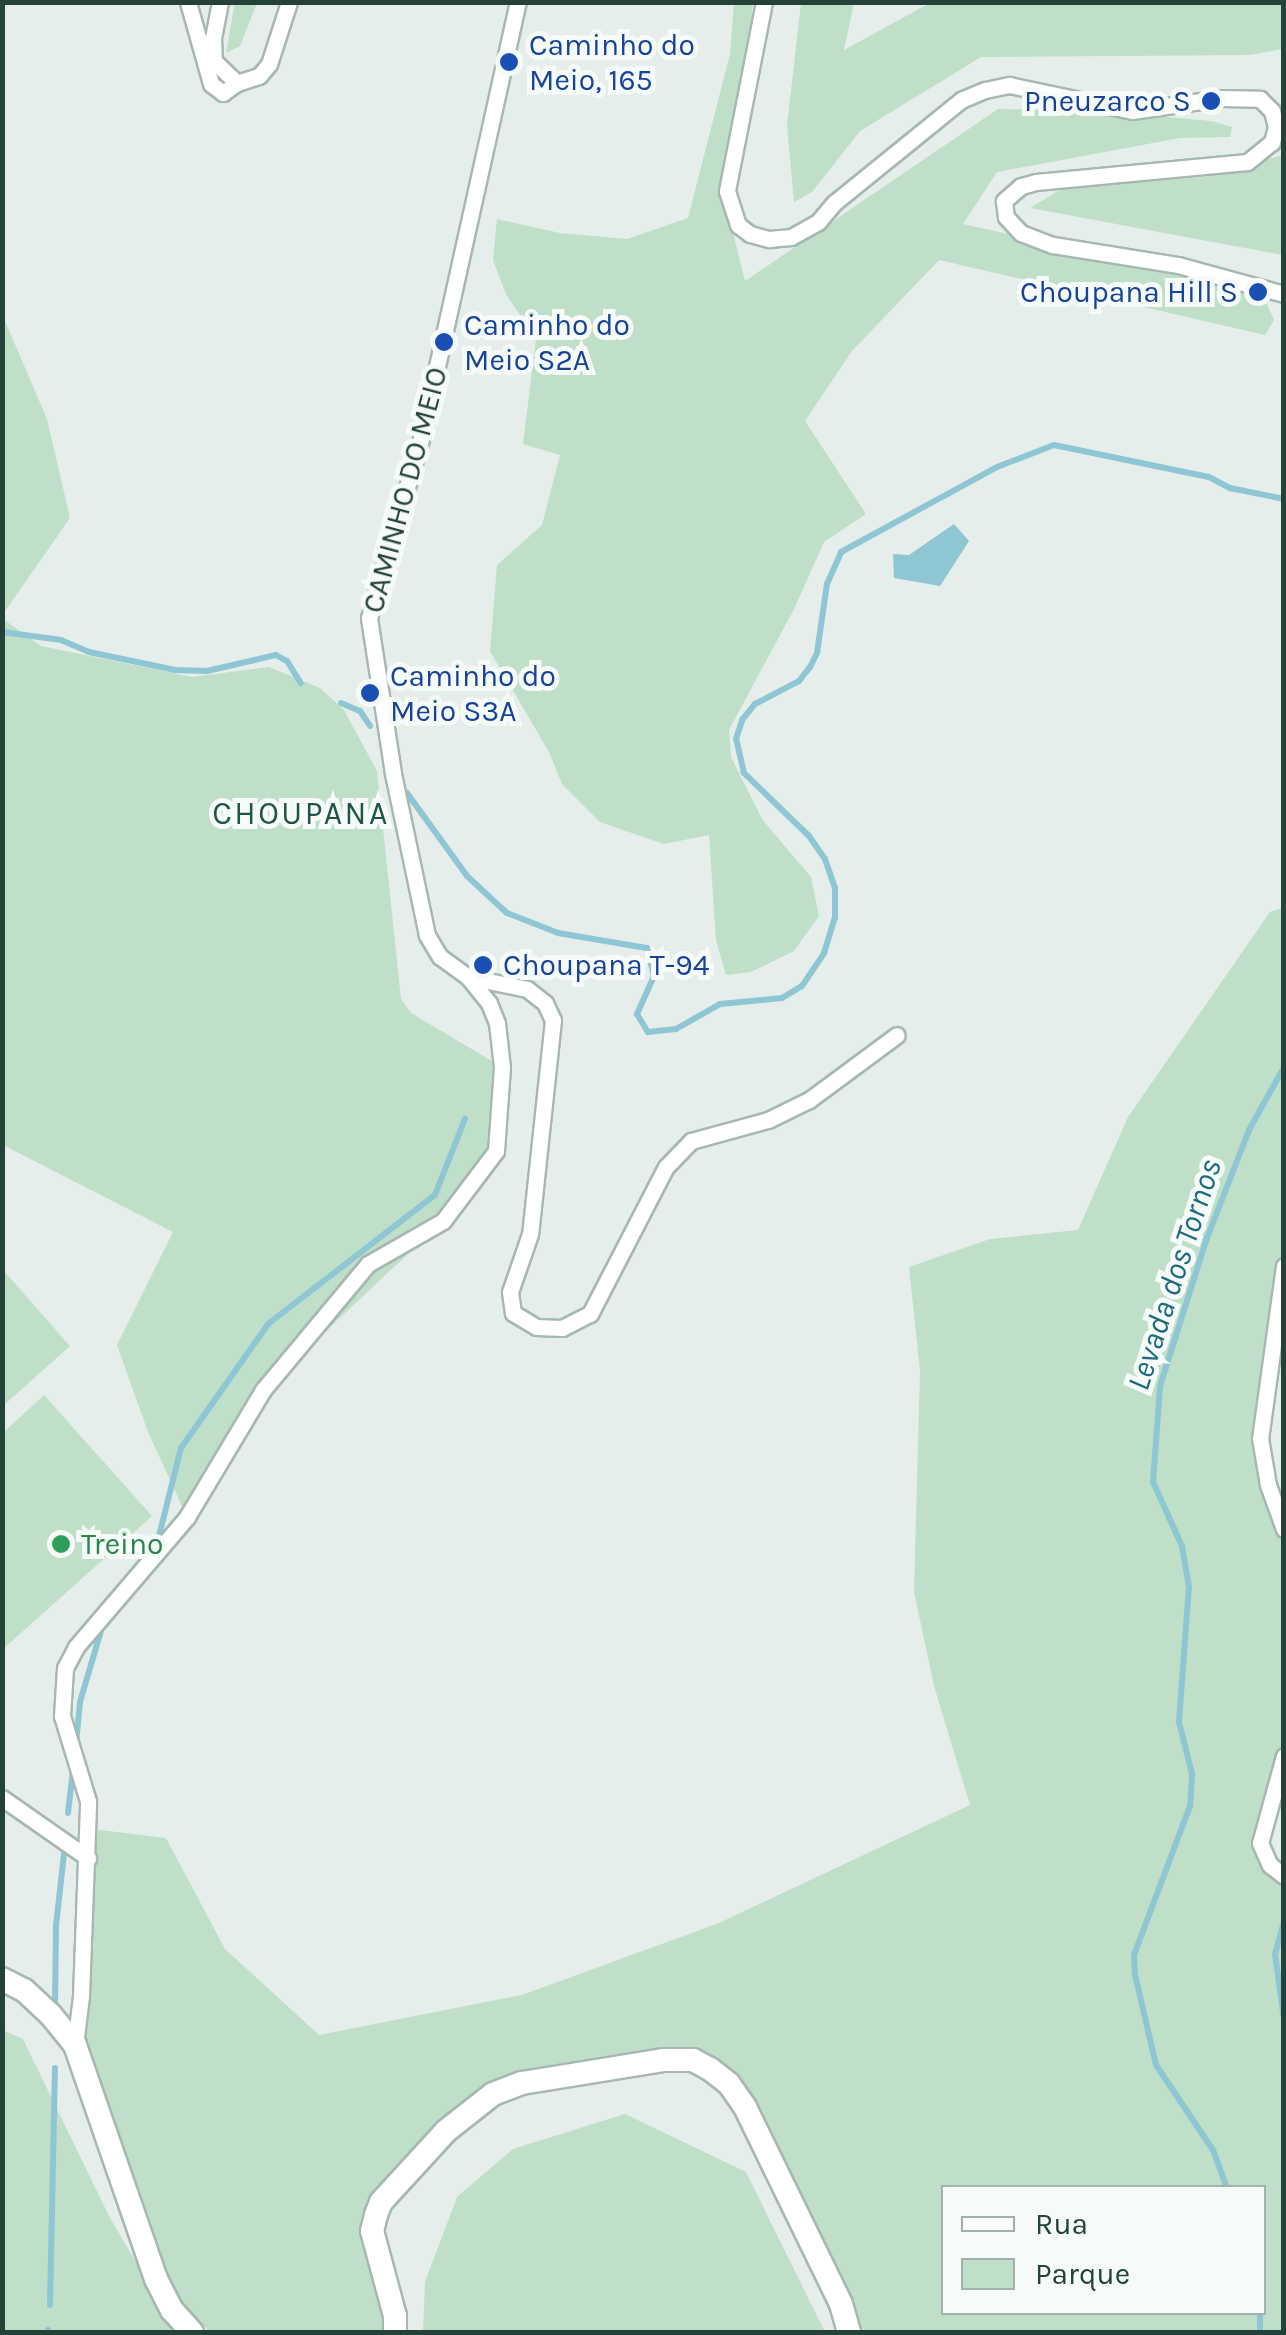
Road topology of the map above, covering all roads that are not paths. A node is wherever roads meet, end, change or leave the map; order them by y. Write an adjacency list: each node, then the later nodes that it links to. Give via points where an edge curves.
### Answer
1 (188, 2): 6 (street, via 211,84 223,93)
2 (220, 2): 6 (street, via 214,61)
3 (290, 2): 6 (street, via 269,64)
4 (518, 2): 8 (street, CAMINHO DO MEIO, via 420,443 369,618 427,935 440,957)
5 (764, 2): 7 (street, via 728,191 738,225 750,234 791,238 818,222 961,100 985,90 1009,85 1132,111 1260,99 1276,127 1272,142 1246,162 1036,182 1004,202 1006,217 1021,233 1054,245 1178,265)
6 (236, 83)
7 (1284, 294)
8 (468, 977): 9 (street, via 527,989 553,1020 530,1234 510,1292 513,1313 536,1327 562,1328 590,1314 666,1167 690,1141 768,1120); 14 (street, CAMINHO DO MEIO, via 498,1023 496,1150 443,1221 368,1264 263,1390 187,1517 76,1647 66,1668 62,1716 88,1800)
9 (897, 1035)
10 (1284, 1266): 11 (street, via 1260,1438)
11 (1284, 1529)
12 (1284, 1756): 15 (street, via 1260,1842 1270,1866)
13 (2, 1798): 14 (street)
14 (88, 1858): 17 (street, CAMINHO DO MEIO)
15 (1284, 1876)
16 (2, 1979): 17 (main road, via 37,2002)
17 (75, 2045): 18 (main road, via 156,2278)
18 (192, 2332)
19 (395, 2332): 20 (main road, via 372,2231 376,2215 446,2131 493,2094 522,2083 664,2060 693,2060 710,2069 746,2107)
20 (849, 2332)

